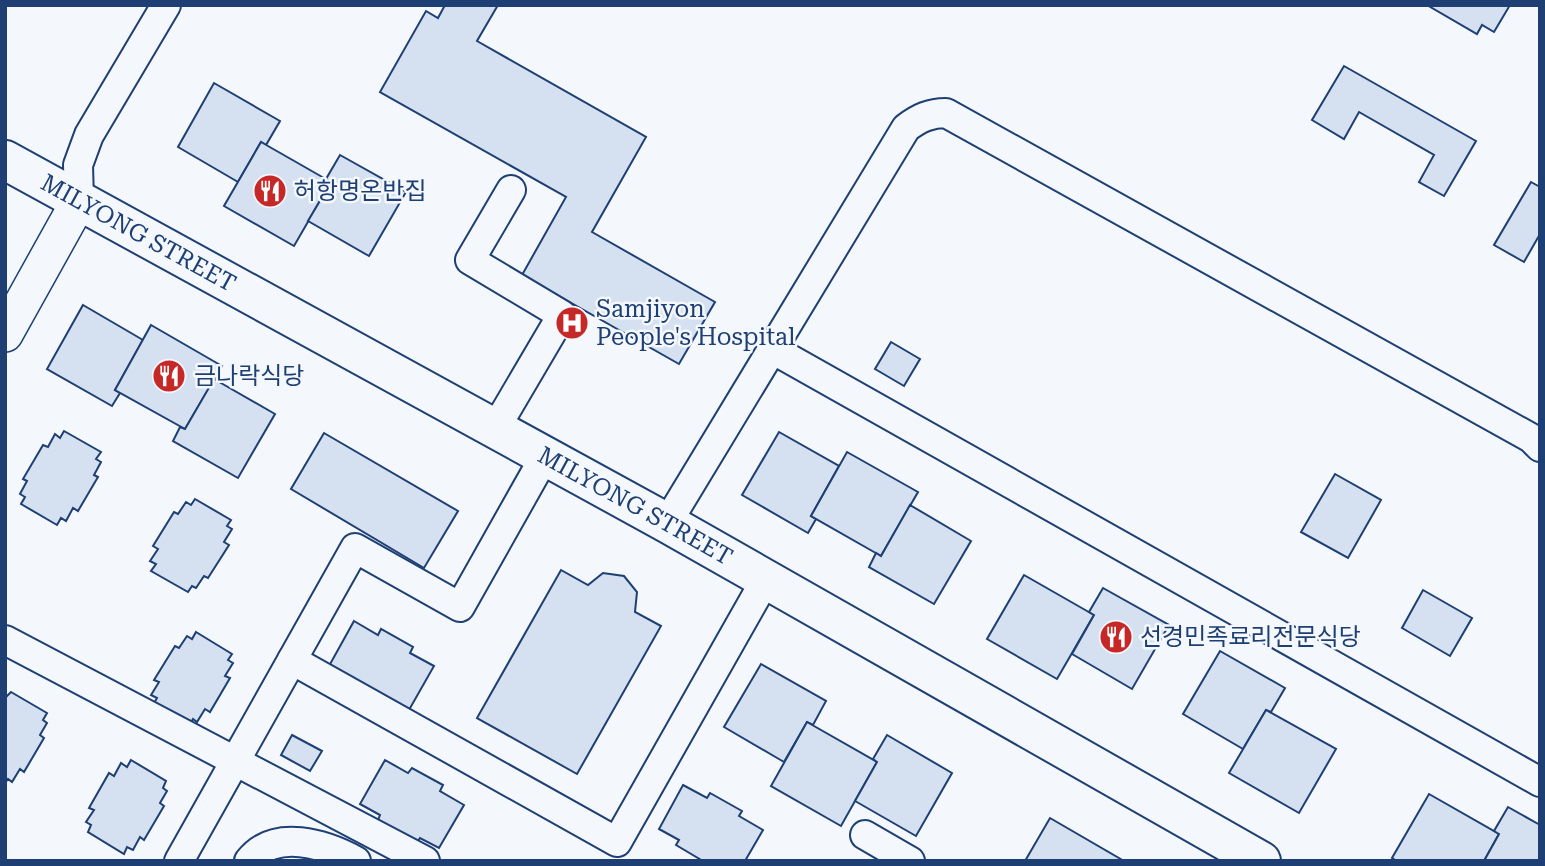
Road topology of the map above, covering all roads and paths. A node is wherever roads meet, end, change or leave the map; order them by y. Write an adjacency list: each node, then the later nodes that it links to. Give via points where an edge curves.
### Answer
1 (166, 5): 4 (street, via 89,135 78,165)
2 (5, 160): 4 (main road, MILYONG STREET)
3 (512, 190): 7 (street, via 470,260 562,315)
4 (79, 201): 5 (street); 7 (main road, MILYONG STREET)
5 (5, 334)
6 (772, 349): 8 (street, via 906,128 920,118 946,113); 10 (street); 15 (street)
7 (495, 429): 9 (main road, MILYONG STREET)
8 (1540, 447)
9 (545, 456): 10 (main road, MILYONG STREET); 13 (street, via 460,607 355,548)
10 (667, 523): 11 (main road, MILYONG STREET)
11 (766, 579): 13 (street, via 617,842); 23 (main road, MILYONG STREET)
12 (5, 640): 14 (street)
13 (292, 660): 14 (street)
14 (235, 760): 16 (street); 19 (street)
15 (1540, 782)
16 (359, 825): 18 (street); 21 (street)
17 (865, 835): 22 (street)
18 (347, 859): 20 (street, via 322,846 283,842 267,845)
19 (179, 861)
20 (249, 861)
21 (425, 861)
22 (910, 861)
23 (1261, 861)

